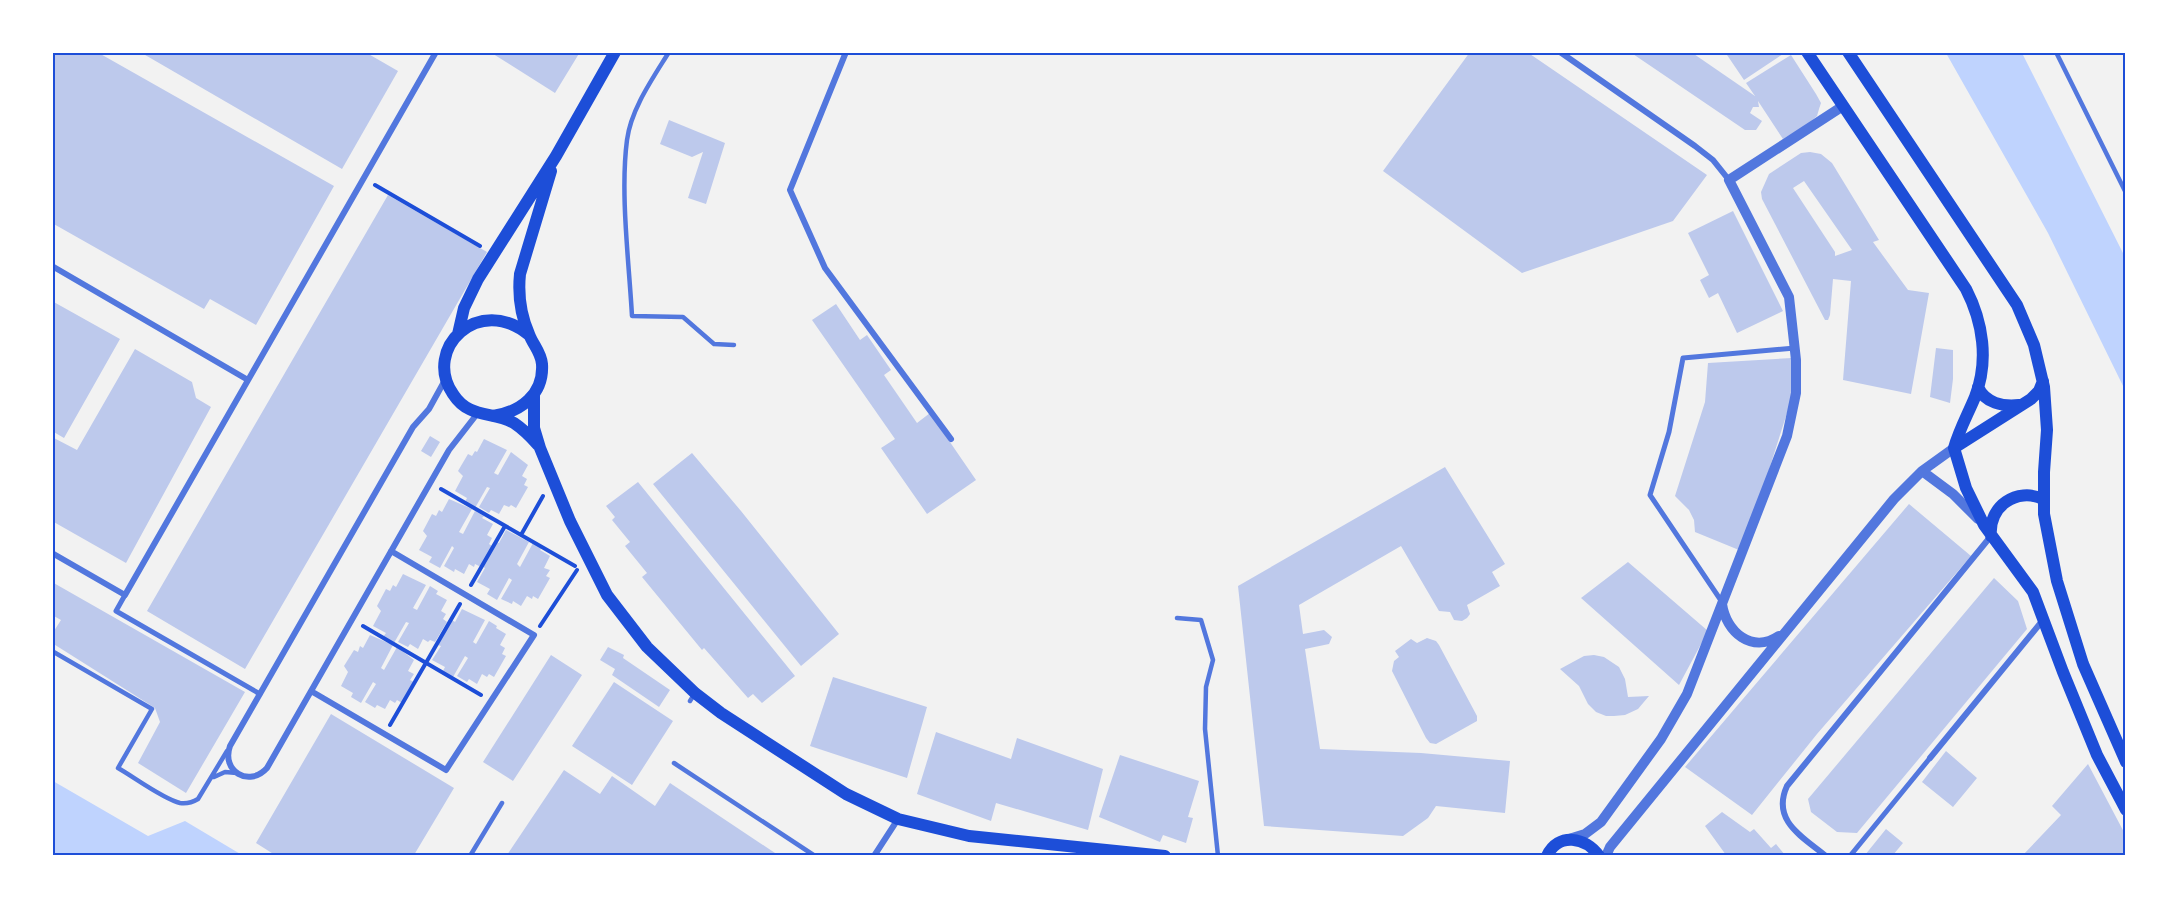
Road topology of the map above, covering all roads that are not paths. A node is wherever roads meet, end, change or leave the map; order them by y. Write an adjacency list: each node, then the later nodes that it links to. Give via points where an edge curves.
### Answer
1 (436, 52): 19 (street)
2 (615, 52): 10 (main road)
3 (669, 52): 16 (lane, via 643,94 627,138 632,316 683,317 714,344)
4 (846, 52): 26 (street, via 790,190 825,268)
5 (1560, 52): 11 (street, via 1695,146)
6 (1807, 52): 9 (main road)
7 (1848, 52): 20 (main road, via 2017,305 2034,345)
8 (2056, 52): 12 (lane)
9 (1843, 106): 11 (street); 21 (main road, via 1975,307 1983,347)
10 (556, 156): 14 (main road, via 478,279 464,308); 15 (main road, via 520,274 521,303)
11 (1729, 180): 17 (street, via 1789,297)
12 (2126, 193)
13 (52, 266): 19 (street)
14 (458, 334): 15 (main road, via 486,319 517,325); 18 (main road, via 449,347)
15 (530, 335): 22 (main road, via 542,365)
16 (734, 345)
17 (1795, 348): 36 (street, via 1796,393 1786,436); 36 (street, via 1683,358 1669,432 1650,495)
18 (446, 379): 24 (main road, via 452,394); 42 (street, via 413,427)
19 (248, 380): 35 (street)
20 (2043, 381): 23 (main road); 30 (main road, via 2048,430)
21 (1978, 387): 23 (main road, via 1999,405); 28 (main road)
22 (534, 395): 25 (main road, via 523,407); 27 (main road, via 534,428)
23 (2025, 402): 28 (main road)
24 (477, 414): 25 (main road); 33 (street, via 449,450)
25 (493, 416): 27 (main road, via 513,423)
26 (951, 439)
27 (540, 448): 51 (main road, via 605,599 693,697 846,794)
28 (1954, 448): 29 (street); 31 (main road, via 1965,488)
29 (1922, 471): 31 (street, via 1953,494); 39 (street, via 1893,499)
30 (2043, 499): 32 (main road, via 2027,495 2006,501 1993,518); 45 (main road, via 2057,581 2084,664)
31 (1984, 525): 32 (main road)
32 (1991, 536): 38 (main road, via 2033,592); 61 (street, via 1790,781 1782,808 1789,824)
33 (391, 551): 41 (street); 41 (street, via 534,634 446,770)
34 (52, 554): 35 (street)
35 (125, 595): 42 (street, via 116,611)
36 (1722, 603): 39 (street, via 1724,616 1738,636 1762,642); 52 (street, via 1687,694 1661,739 1601,822 1585,834)
37 (1177, 618): 57 (lane, via 1201,620 1213,660 1206,687 1205,729)
38 (2044, 620): 44 (street); 50 (main road, via 2097,755)
39 (1785, 633): 60 (street)
40 (52, 651): 48 (lane, via 152,709 118,768 182,803 198,799)
41 (311, 692): 47 (street, via 264,771 253,777)
42 (260, 694): 43 (street)
43 (230, 746): 47 (street, via 229,763); 48 (lane)
44 (1930, 758): 62 (street)
45 (2126, 762)
46 (674, 763): 54 (lane)
47 (237, 773): 48 (lane, via 221,772)
48 (210, 781)
49 (502, 803): 53 (lane)
50 (2126, 810)
51 (898, 819): 55 (street); 56 (main road, via 969,836)
52 (1566, 840): 58 (main road); 59 (main road, via 1585,842)
53 (470, 855)
54 (814, 855)
55 (874, 855)
56 (1165, 855)
57 (1218, 855)
58 (1547, 855)
59 (1599, 855)
60 (1606, 855)
61 (1826, 855)
62 (1850, 855)

